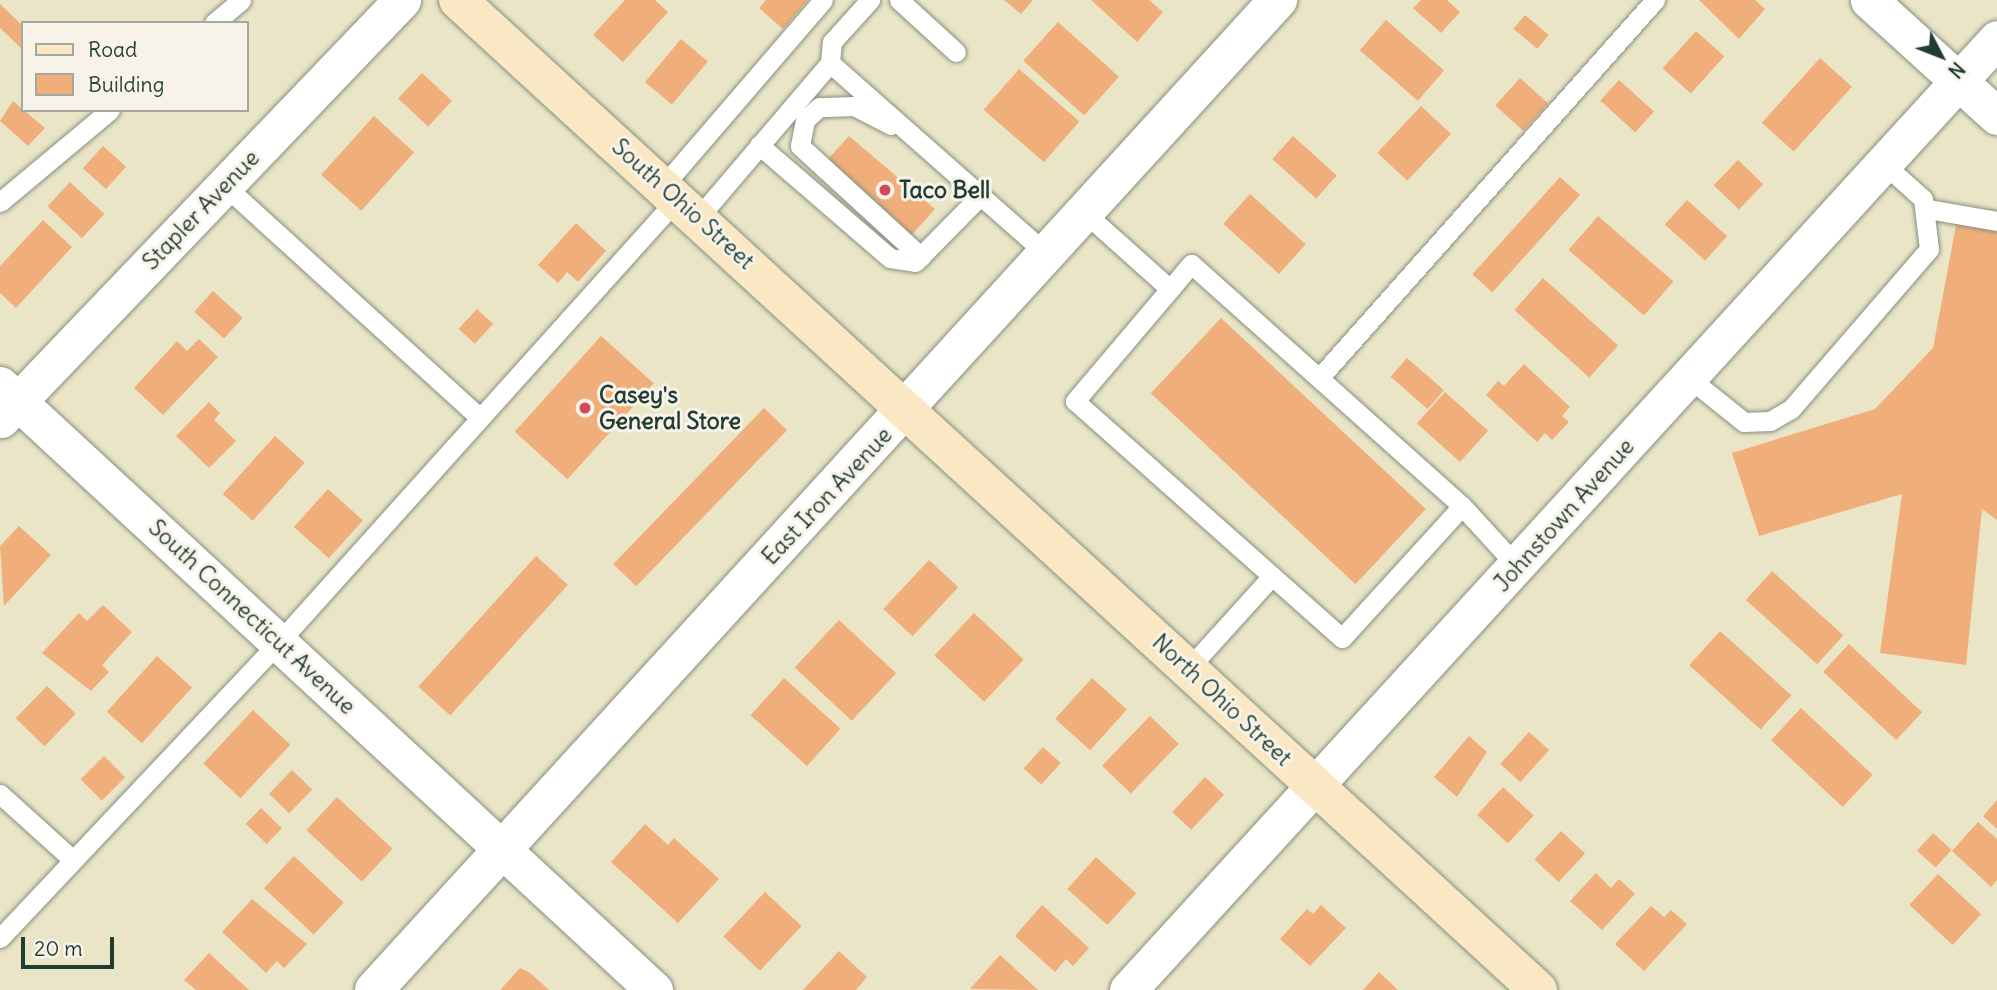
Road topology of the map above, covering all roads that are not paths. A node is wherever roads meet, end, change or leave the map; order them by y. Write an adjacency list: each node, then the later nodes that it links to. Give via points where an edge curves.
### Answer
1 (242, 0): 10 (lane)
2 (402, 0): 20 (street, Stapler Avenue)
3 (823, 0): 22 (lane)
4 (870, 0): 13 (lane, via 832,42)
5 (899, 0): 12 (lane)
6 (1278, 0): 25 (street, East Iron Avenue)
7 (1655, 0): 30 (lane)
8 (1869, 0): 14 (street)
9 (474, 5): 22 (main road, South Ohio Street)
10 (216, 21)
11 (1997, 39): 14 (street, Johnstown Avenue)
12 (956, 52)
13 (830, 63): 17 (lane); 18 (lane)
14 (1959, 81): 16 (street); 19 (street, Johnstown Avenue)
15 (108, 112): 23 (lane)
16 (1997, 116)
17 (908, 131): 21 (lane); 28 (lane, via 837,104 819,107 799,132 800,146)
18 (760, 145): 22 (lane); 28 (lane, via 890,258)
19 (1884, 164): 24 (lane); 31 (street, Johnstown Avenue)
20 (224, 185): 32 (street, Stapler Avenue); 34 (lane)
21 (980, 195): 27 (lane); 28 (lane)
22 (679, 201): 33 (main road, South Ohio Street); 34 (lane)
23 (0, 202)
24 (1928, 209): 26 (lane); 31 (lane, via 1929,249 1791,409 1770,421 1744,422)
25 (1085, 213): 27 (street, East Iron Avenue); 29 (lane)
26 (1997, 221)
27 (1047, 254): 33 (street, East Iron Avenue)
28 (921, 257)
29 (1170, 289): 30 (lane, via 1192,264); 37 (lane, via 1074,401)
30 (1319, 378): 35 (lane)
31 (1689, 378): 36 (street, Johnstown Avenue)
32 (6, 402): 38 (street, South Connecticut Avenue)
33 (908, 408): 39 (main road, North Ohio Street); 42 (street, East Iron Avenue)
34 (480, 418): 38 (lane)
35 (1462, 506): 36 (lane); 37 (lane, via 1342,638)
36 (1517, 566): 40 (street, Johnstown Avenue)
37 (1272, 576): 39 (lane)
38 (279, 642): 42 (street, South Connecticut Avenue); 43 (lane)
39 (1188, 669): 40 (main road, North Ohio Street)
40 (1316, 787): 47 (street, Johnstown Avenue); 48 (main road, North Ohio Street)
41 (0, 793): 43 (lane)
42 (504, 849): 45 (street, East Iron Avenue); 46 (street, South Connecticut Avenue)
43 (74, 860): 44 (lane)
44 (0, 938)
45 (374, 990)
46 (654, 990)
47 (1128, 990)
48 (1538, 990)

